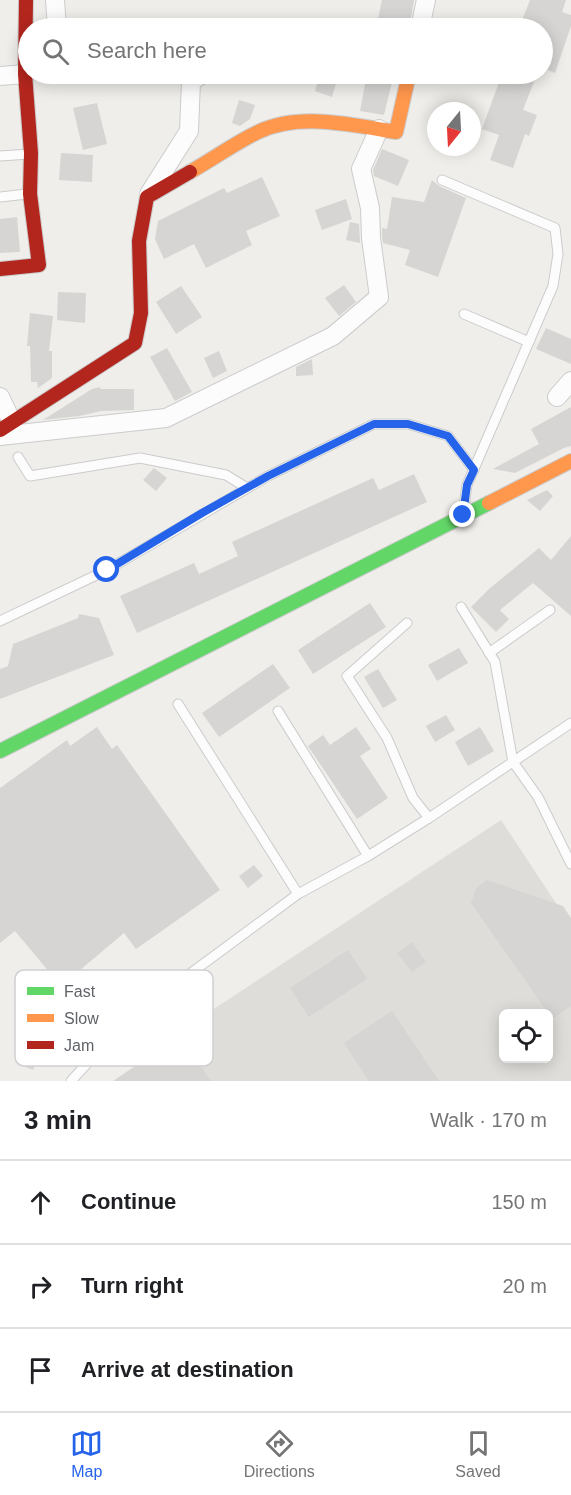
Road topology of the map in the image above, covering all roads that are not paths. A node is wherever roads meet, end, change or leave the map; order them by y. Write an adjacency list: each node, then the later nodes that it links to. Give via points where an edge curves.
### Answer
1 (26, 0): 4 (street)
2 (55, 0): 5 (street)
3 (426, 0): 6 (street)
4 (26, 18)
5 (56, 18)
6 (422, 18)
7 (18, 75): 8 (street)
8 (0, 76)
9 (26, 84): 13 (street)
10 (191, 84): 18 (street, via 189,131)
11 (407, 84): 12 (street, via 396,132)
12 (379, 129): 18 (street, via 332,121 293,123 260,131); 26 (street, via 361,168 370,208 378,297 333,336 166,418)
13 (31, 153): 14 (lane); 16 (street)
14 (0, 156)
15 (442, 180): 21 (lane, via 555,228 558,254 553,286)
16 (30, 194): 17 (lane); 19 (street, via 39,265)
17 (0, 197)
18 (147, 197): 25 (street, via 140,241 141,313 135,342)
19 (0, 269)
20 (464, 314): 21 (lane)
21 (529, 342): 29 (lane)
22 (571, 381): 24 (street)
23 (0, 397): 25 (street)
24 (557, 397)
25 (6, 426)
26 (0, 436)
27 (18, 457): 30 (lane, via 30,476 140,458 226,475)
28 (571, 460): 31 (street)
29 (474, 470): 30 (lane, via 448,436 408,424 374,424); 31 (lane, via 467,485)
30 (247, 488): 34 (lane, via 107,570)
31 (463, 515): 40 (street)
32 (462, 607): 36 (lane)
33 (550, 610): 36 (lane)
34 (0, 621)
35 (407, 623): 42 (lane, via 348,676 387,738 412,798)
36 (489, 653): 41 (lane, via 495,662)
37 (178, 704): 45 (lane)
38 (278, 711): 43 (lane)
39 (571, 723): 41 (lane)
40 (0, 751)
41 (513, 762): 42 (lane); 44 (lane, via 538,797)
42 (429, 818): 43 (lane)
43 (368, 856): 45 (lane)
44 (571, 864)
45 (298, 894): 46 (lane)
46 (195, 970)
47 (85, 1066): 48 (lane)
48 (71, 1081)

